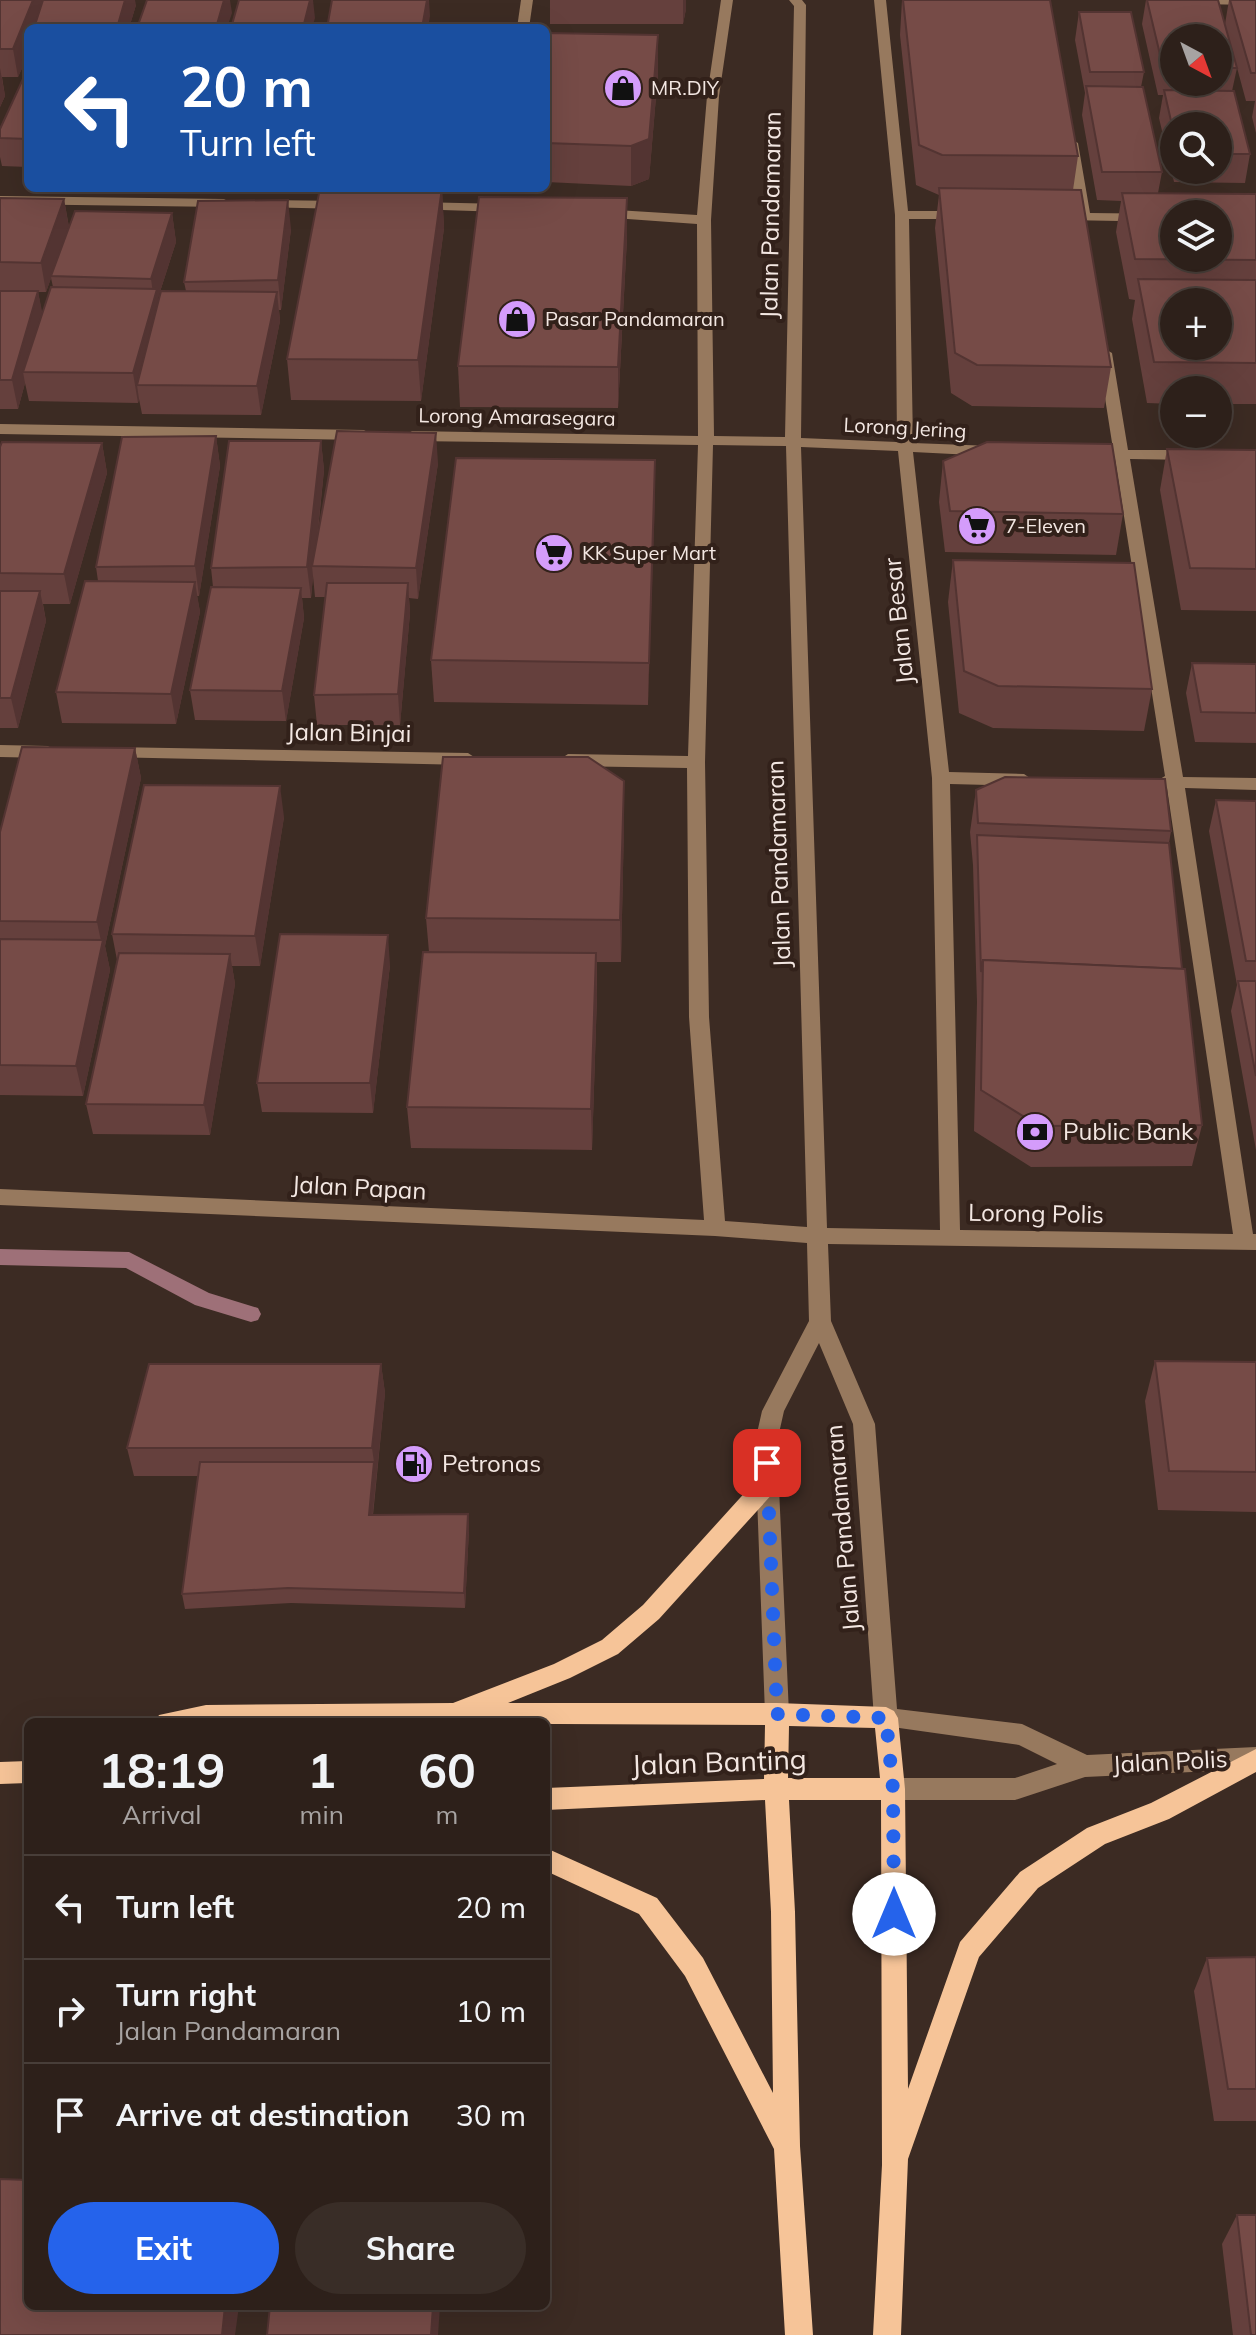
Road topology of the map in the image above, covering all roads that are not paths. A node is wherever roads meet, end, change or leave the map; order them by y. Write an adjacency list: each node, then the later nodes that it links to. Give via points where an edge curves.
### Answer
1 (527, 0): 7 (street)
2 (727, 0): 22 (street)
3 (880, 0): 18 (street, Jalan Besar)
4 (1194, 0): 5 (street)
5 (1256, 1)
6 (801, 2): 27 (street, Jalan Pandamaran)
7 (524, 24)
8 (1068, 124): 23 (street)
9 (503, 192): 15 (street)
10 (0, 200): 11 (street)
11 (235, 203)
12 (250, 204): 13 (street)
13 (360, 205)
14 (407, 206): 15 (street)
15 (501, 207): 16 (street)
16 (516, 208)
17 (579, 212): 22 (street)
18 (902, 215): 19 (street); 28 (street, Jalan Besar)
19 (977, 215)
20 (1053, 216): 23 (street)
21 (1160, 219): 23 (street)
22 (704, 220): 26 (street)
23 (1084, 224)
24 (1102, 335): 31 (street)
25 (0, 429): 26 (street, Lorong Amarasegara)
26 (706, 440): 27 (street, Lorong Amarasegara); 38 (street)
27 (793, 442): 28 (street, Lorong Jering); 46 (street, Jalan Pandamaran)
28 (905, 450): 29 (street, Lorong Jering); 39 (street, Jalan Besar)
29 (1013, 452)
30 (1090, 453): 31 (street)
31 (1121, 454): 32 (street); 42 (street)
32 (1211, 456)
33 (0, 751): 34 (street)
34 (63, 752)
35 (95, 753): 36 (street, Jalan Binjai)
36 (491, 759)
37 (554, 760): 38 (street)
38 (696, 762): 45 (street, via 699,1017)
39 (941, 778): 40 (street); 47 (street, Jalan Besar)
40 (1050, 780)
41 (1144, 782): 42 (street)
42 (1175, 783): 43 (street); 48 (street)
43 (1256, 784)
44 (0, 1197): 45 (street, Jalan Papan)
45 (715, 1228): 46 (street, Jalan Papan)
46 (815, 1236): 47 (street, Lorong Polis); 49 (street, Jalan Pandamaran)
47 (950, 1239): 48 (street, Lorong Polis)
48 (1250, 1242)
49 (820, 1321): 50 (street, via 773,1411 766,1442); 54 (street, Jalan Pandamaran, via 864,1424)
50 (767, 1484): 51 (main road, via 651,1612 610,1647); 52 (street)
51 (451, 1714): 52 (main road); 53 (main road)
52 (777, 1714): 54 (main road); 59 (main road)
53 (193, 1718)
54 (886, 1718): 56 (street, Jalan Polis, via 1022,1735); 60 (main road)
55 (1256, 1759): 56 (street, Jalan Polis); 64 (main road, via 1160,1811 1096,1836 1029,1880 969,1950)
56 (1085, 1766): 60 (street, Jalan Polis, via 1015,1789)
57 (24, 1772): 58 (main road)
58 (0, 1773)
59 (776, 1789): 60 (main road, Jalan Banting); 61 (main road, Jalan Banting); 63 (main road)
60 (893, 1789): 64 (main road)
61 (550, 1799)
62 (550, 1861): 63 (main road, via 648,1906 694,1967)
63 (787, 2146): 65 (main road)
64 (895, 2165): 66 (main road)
65 (799, 2335)
66 (887, 2335)

